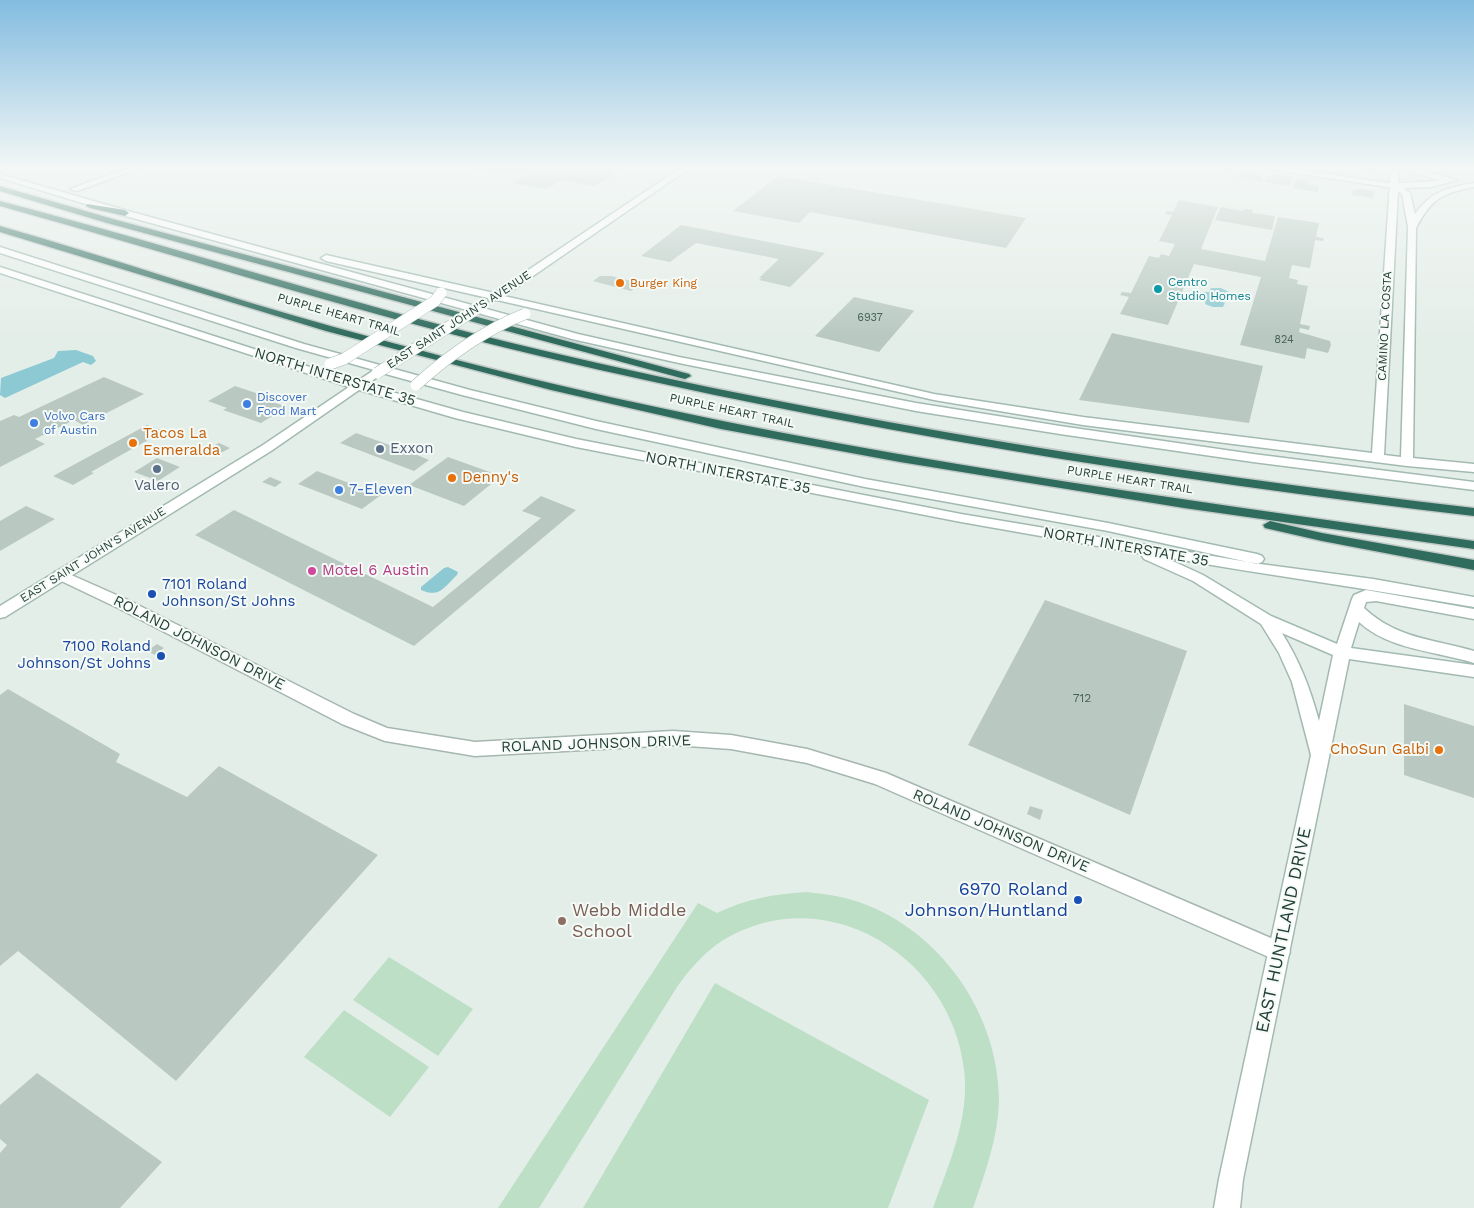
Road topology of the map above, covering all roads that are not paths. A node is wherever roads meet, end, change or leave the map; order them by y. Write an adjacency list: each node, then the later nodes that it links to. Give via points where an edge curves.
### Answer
1 (75, 223): 20 (highway, PURPLE HEART TRAIL, via 316,295 537,352)
2 (119, 223): 20 (highway, via 682,374)
3 (163, 223): 25 (main road, via 576,337 790,383 1060,430)
4 (199, 223): 11 (main road)
5 (604, 223): 16 (main road, EAST SAINT JOHN'S AVENUE)
6 (1392, 223): 22 (main road, CAMINO LA COSTA)
7 (1412, 223): 9 (main road)
8 (1414, 223): 9 (main road, CAMINO LA COSTA)
9 (1412, 228): 23 (main road, CAMINO LA COSTA)
10 (0, 229): 26 (highway, PURPLE HEART TRAIL, via 330,328 577,393 791,439)
11 (267, 242)
12 (0, 250): 32 (main road, via 300,346 466,393 596,425 865,483 1108,526)
13 (313, 254): 15 (main road)
14 (0, 270): 18 (main road, NORTH INTERSTATE 35)
15 (439, 288): 16 (main road); 18 (main road, bridge, via 435,301 344,359 330,364)
16 (496, 296): 17 (main road); 19 (main road, EAST SAINT JOHN'S AVENUE, bridge)
17 (559, 311): 21 (main road, bridge, via 525,314 507,320 416,385); 22 (main road, via 934,397 1083,421)
18 (298, 367): 19 (main road, NORTH INTERSTATE 35)
19 (357, 386): 21 (main road, NORTH INTERSTATE 35); 31 (main road, EAST SAINT JOHN'S AVENUE, via 267,448)
20 (743, 397): 27 (highway, PURPLE HEART TRAIL, via 1036,451 1367,500)
21 (418, 402): 28 (main road, NORTH INTERSTATE 35, via 459,416 576,443)
22 (1378, 458): 23 (main road)
23 (1407, 462): 24 (main road)
24 (1474, 468)
25 (1474, 486)
26 (1184, 504): 29 (highway, PURPLE HEART TRAIL); 30 (highway, via 1322,537)
27 (1474, 512)
28 (1079, 539): 32 (main road, NORTH INTERSTATE 35); 37 (main road, via 1148,556 1198,578)
29 (1474, 545)
30 (1474, 565)
31 (60, 575): 35 (main road, EAST SAINT JOHN'S AVENUE); 42 (main road, ROLAND JOHNSON DRIVE, via 125,604 348,719 385,734 475,749 673,738 731,742 808,756 880,778)
32 (1373, 584): 33 (main road, NORTH INTERSTATE 35)
33 (1474, 602)
34 (1356, 610): 36 (main road, via 1359,599 1366,595); 38 (main road, EAST HUNTLAND DRIVE); 39 (main road, via 1379,630 1407,641)
35 (0, 613)
36 (1474, 614)
37 (1266, 620): 38 (main road); 41 (main road, via 1300,682)
38 (1342, 652): 40 (main road); 41 (main road, EAST HUNTLAND DRIVE)
39 (1474, 657)
40 (1474, 671)
41 (1320, 757): 42 (main road, EAST HUNTLAND DRIVE)
42 (1280, 952): 43 (main road, EAST HUNTLAND DRIVE)
43 (1227, 1208)

